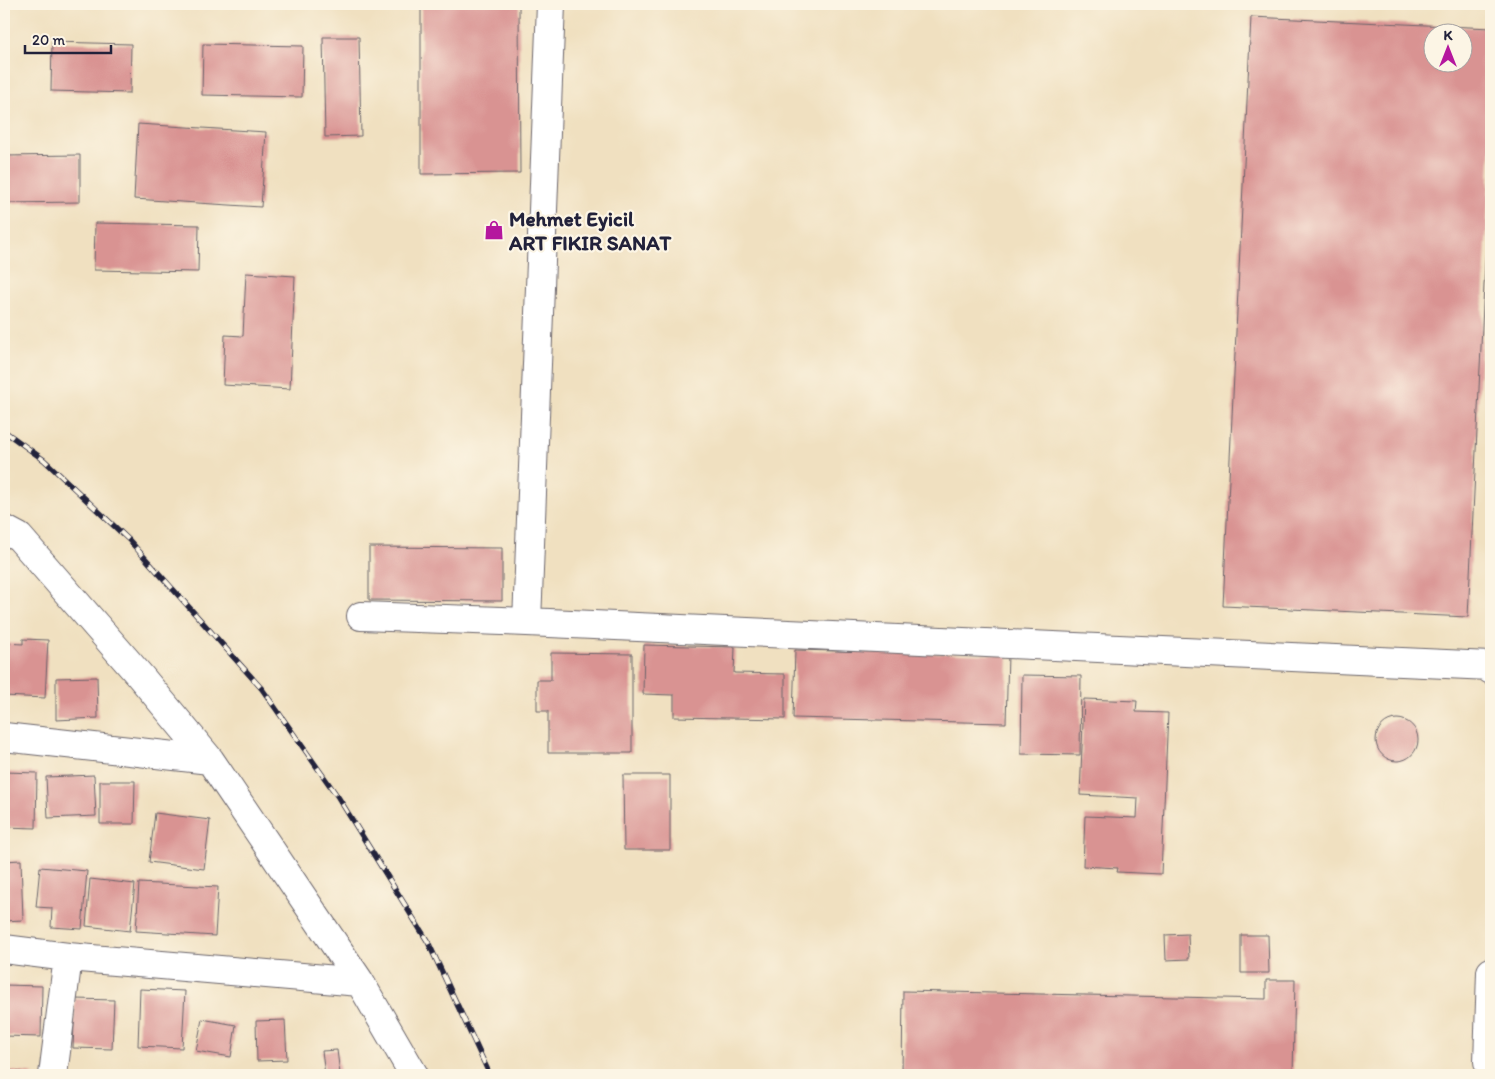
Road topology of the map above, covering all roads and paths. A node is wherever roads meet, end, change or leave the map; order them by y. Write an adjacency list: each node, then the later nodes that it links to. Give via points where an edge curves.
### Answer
1 (550, 4): 4 (street)
2 (4, 529): 7 (street, via 19,538)
3 (361, 616): 4 (street)
4 (527, 622): 5 (street, via 1470,665 1490,666)
5 (1491, 670)
6 (4, 737): 7 (street)
7 (210, 760): 11 (street)
8 (4, 949): 9 (street)
9 (68, 957): 11 (street); 13 (street)
10 (1491, 972): 12 (street, via 1488,1062)
11 (360, 982): 14 (street)
12 (1491, 1063)
13 (53, 1075)
14 (414, 1075)

